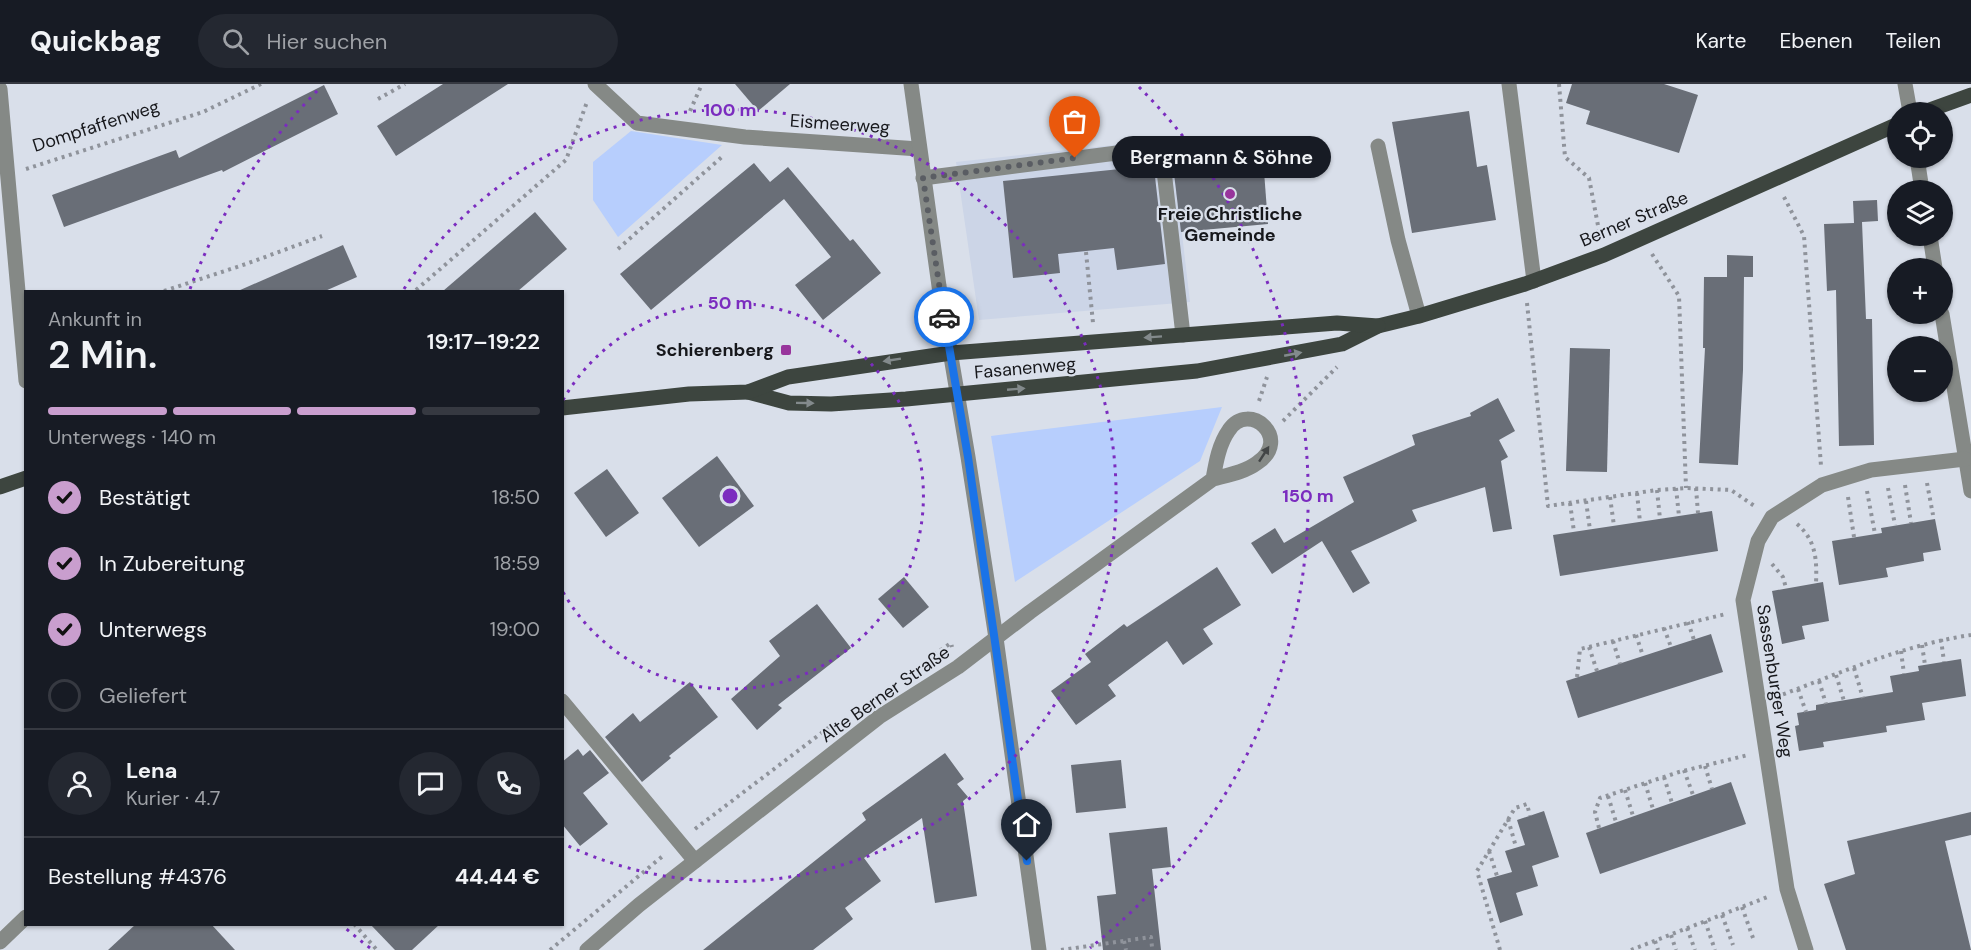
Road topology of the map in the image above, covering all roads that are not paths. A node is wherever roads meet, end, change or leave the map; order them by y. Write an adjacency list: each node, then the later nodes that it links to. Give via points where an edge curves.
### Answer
1 (910, 84): 11 (street)
2 (1509, 84): 13 (street)
3 (1905, 84): 7 (street)
4 (0, 89): 20 (street, Dompfaffenweg)
5 (592, 89): 11 (street, Eismeerweg, via 637,123 745,137)
6 (1971, 94): 8 (main road)
7 (1908, 102)
8 (1950, 102)
9 (1887, 129): 13 (main road, Berner Straße, via 1604,255)
10 (1378, 146): 14 (street)
11 (919, 149): 12 (street)
12 (923, 178): 18 (street, via 1140,150 1163,162); 19 (street)
13 (1530, 283): 14 (main road, Berner Straße)
14 (1419, 316): 16 (main road, Berner Straße)
15 (1944, 324): 25 (street)
16 (1378, 326): 17 (main road, Berner Straße, via 1337,323); 21 (main road, Berner Straße, one-way to 16, via 1342,344)
17 (1233, 331): 18 (main road, Fasanenweg)
18 (1183, 335): 19 (main road, Fasanenweg, one-way to 19)
19 (951, 353): 22 (main road, Fasanenweg, one-way to 22, via 788,377); 23 (street)
20 (24, 357)
21 (1235, 365): 23 (main road, Fasanenweg, one-way to 21)
22 (748, 392): 23 (main road, Fasanenweg, one-way to 23, via 789,403 831,404); 24 (main road, Fasanenweg, via 689,394)
23 (957, 394): 31 (street)
24 (564, 408)
25 (1965, 425): 26 (street)
26 (1965, 459): 30 (street); 38 (street, Sassenburger Weg, via 1885,468 1822,485 1777,514 1758,541 1744,609 1787,889)
27 (24, 479): 29 (main road)
28 (1213, 479): 28 (street, Alte Berner Straße, one-way to 28, via 1260,462 1268,451 1265,429 1248,419 1229,429 1216,459); 31 (street, Alte Berner Straße)
29 (0, 487)
30 (1971, 491)
31 (996, 638): 33 (street, Alte Berner Straße, via 958,668 879,717); 37 (street)
32 (564, 703): 33 (street)
33 (695, 861): 36 (street, Alte Berner Straße)
34 (24, 919): 35 (street)
35 (0, 942)
36 (587, 950)
37 (1039, 950)
38 (1806, 950)

